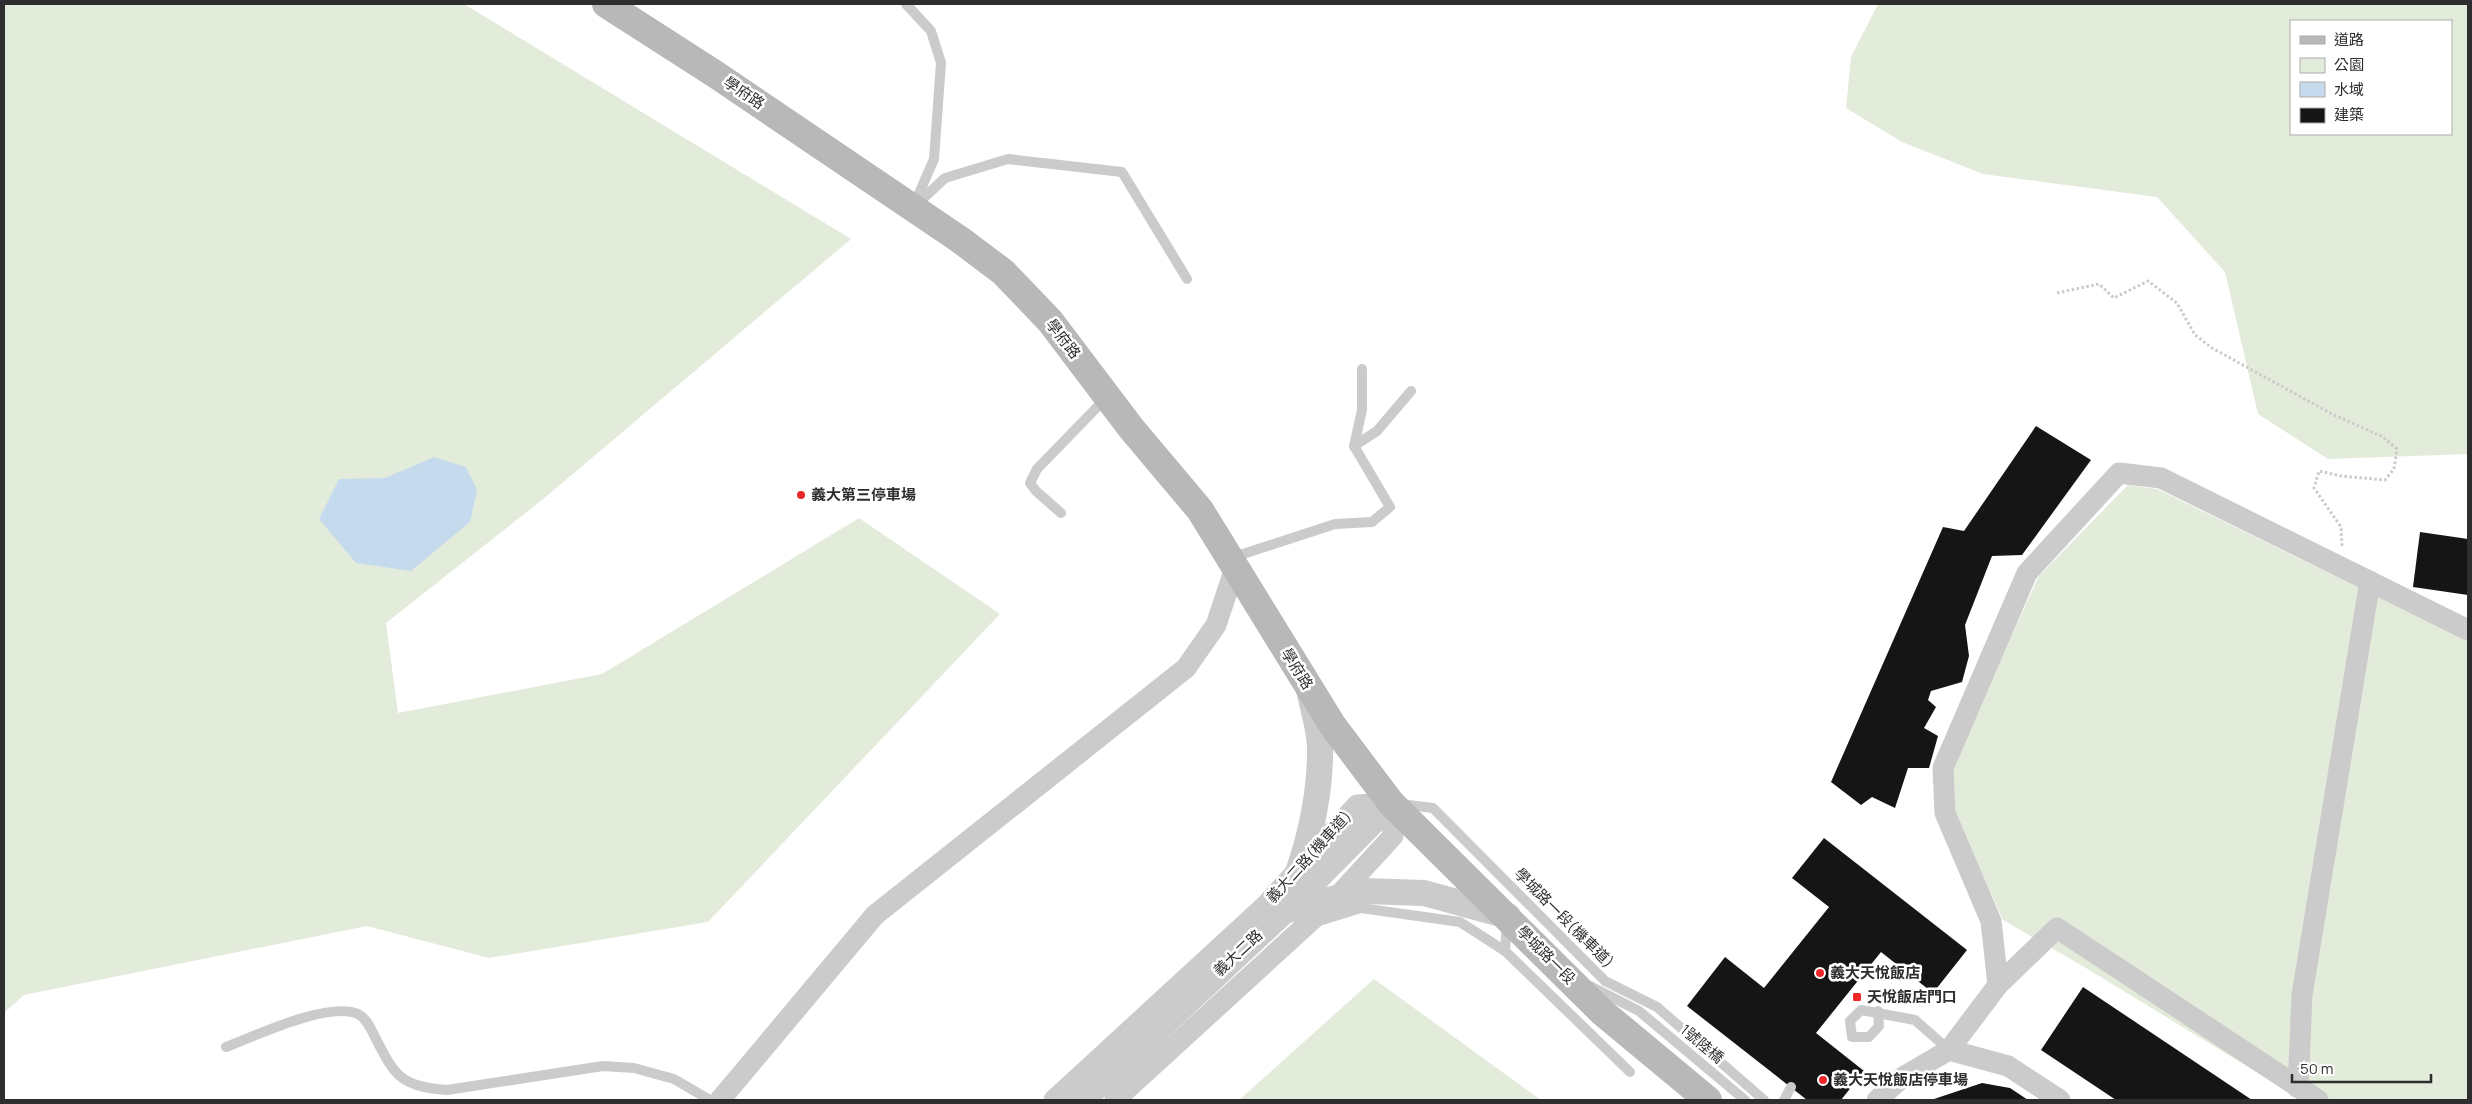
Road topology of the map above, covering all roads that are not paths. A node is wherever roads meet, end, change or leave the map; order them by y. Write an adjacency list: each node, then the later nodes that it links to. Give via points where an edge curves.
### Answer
1 (606, 4): 3 (main road, 學府路)
2 (906, 4): 3 (lane, via 931,31 941,63 934,159)
3 (913, 208): 4 (lane, via 945,178 1008,159 1122,172); 7 (main road, 學府路, via 1003,272 1050,321)
4 (1187, 279)
5 (1362, 369): 8 (lane, via 1362,410)
6 (1411, 391): 8 (lane, via 1377,431)
7 (1107, 398): 9 (lane, via 1037,469 1030,483); 10 (main road, 學府路, via 1200,510)
8 (1354, 446): 10 (lane, via 1390,507 1372,522 1335,524)
9 (1061, 513)
10 (1232, 563): 13 (main road, 學府路); 30 (street, via 1216,625 1186,668 875,915)
11 (2370, 581): 12 (street); 22 (street, via 2161,478 2119,473 2027,573 1943,768 1945,813 1991,920); 28 (street, via 2302,995)
12 (2468, 630)
13 (1309, 689): 14 (main road, 學府路, via 1332,726); 15 (street, via 1320,746 1315,810)
14 (1391, 803): 15 (street, 義大二路(機車道), via 1357,805); 16 (street, via 1393,836); 17 (street, 義大二路); 18 (main road, 學城路一段); 36 (lane, 學城路一段(機車道), via 1432,808 1605,981 1657,1007)
15 (1302, 866): 17 (street); 31 (street, 義大二路(機車道), via 1266,905)
16 (1336, 898): 17 (street); 18 (street, via 1364,892 1424,894); 19 (street)
17 (1284, 911): 32 (street, 義大二路)
18 (1508, 916): 20 (lane); 21 (main road, 學城路一段)
19 (1306, 925): 20 (lane, via 1361,908 1460,922); 33 (street)
20 (1505, 951): 26 (lane)
21 (1564, 973): 34 (main road, 學城路一段, via 1602,1012); 35 (lane, 1號陸橋, via 1639,1011)
22 (1998, 985): 25 (street); 28 (street, via 2057,928)
23 (1878, 1011): 25 (lane, via 1915,1020)
24 (226, 1047): 29 (lane, via 322,1012 341,1011 357,1014 368,1022 390,1067 407,1082 429,1088 447,1090 603,1066 634,1068 674,1079)
25 (1950, 1050): 38 (street, via 1903,1077); 39 (street, via 2008,1066)
26 (1630, 1072)
27 (1791, 1088): 37 (lane)
28 (2298, 1088): 40 (street)
29 (710, 1100)
30 (720, 1100)
31 (1054, 1100)
32 (1082, 1100)
33 (1115, 1100)
34 (1706, 1100)
35 (1745, 1100)
36 (1764, 1100)
37 (1784, 1100)
38 (1877, 1100)
39 (2060, 1100)
40 (2318, 1100)

